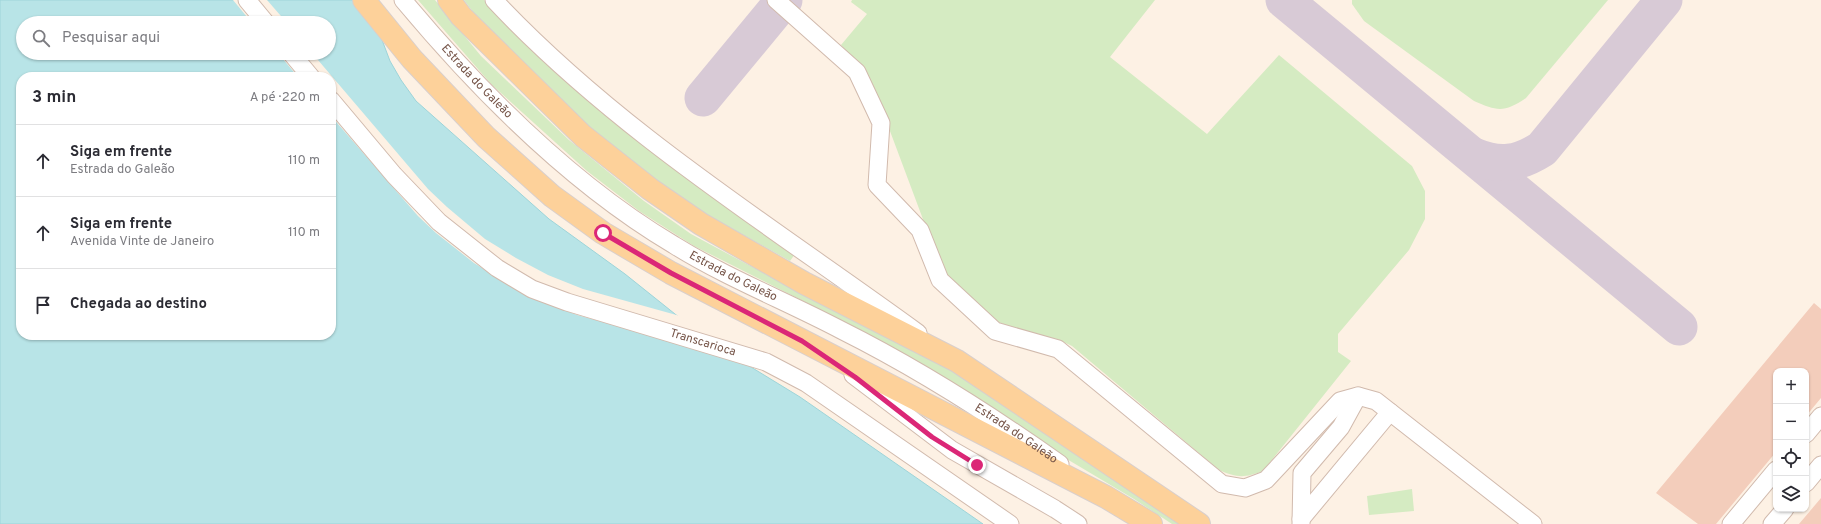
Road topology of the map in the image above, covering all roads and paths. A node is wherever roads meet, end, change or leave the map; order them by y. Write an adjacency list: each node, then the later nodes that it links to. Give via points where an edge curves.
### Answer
1 (247, 0): 7 (street)
2 (364, 0): 11 (main road, Estrada do Galeão, via 412,59 486,137 552,196 596,228 671,273)
3 (403, 0): 22 (street, Estrada do Galeão, via 437,40 504,110 580,178 636,220 674,246 726,274 888,355 975,407)
4 (494, 0): 12 (street, via 526,34 596,97 656,146)
5 (776, 0): 20 (street, via 857,72 881,123 877,186 920,230 940,280 995,331 1058,349 1222,484 1245,488)
6 (455, 8): 12 (main road, via 583,136 650,189 701,224 804,283)
7 (260, 16)
8 (297, 60): 9 (street)
9 (308, 72)
10 (336, 106): 25 (street, Transcarioca, via 394,175 439,222 497,268 532,288 567,302 766,362 806,383)
11 (802, 341): 22 (main road, Estrada do Galeão); 26 (street, via 855,377 932,437)
12 (957, 362): 28 (main road)
13 (1358, 396): 14 (street, via 1376,401); 18 (street, via 1341,427); 20 (street, via 1340,401)
14 (1390, 412): 24 (street); 29 (street)
15 (1821, 416): 16 (street)
16 (1809, 430)
17 (1821, 465): 21 (street)
18 (1302, 473): 20 (street); 24 (street)
19 (1773, 474): 30 (street)
20 (1266, 479)
21 (1809, 479)
22 (1106, 497): 27 (main road, Estrada do Galeão)
23 (1782, 512): 31 (street)
24 (1301, 521)
25 (1010, 524)
26 (1078, 524)
27 (1151, 524)
28 (1199, 524)
29 (1532, 524)
30 (1731, 524)
31 (1772, 524)

